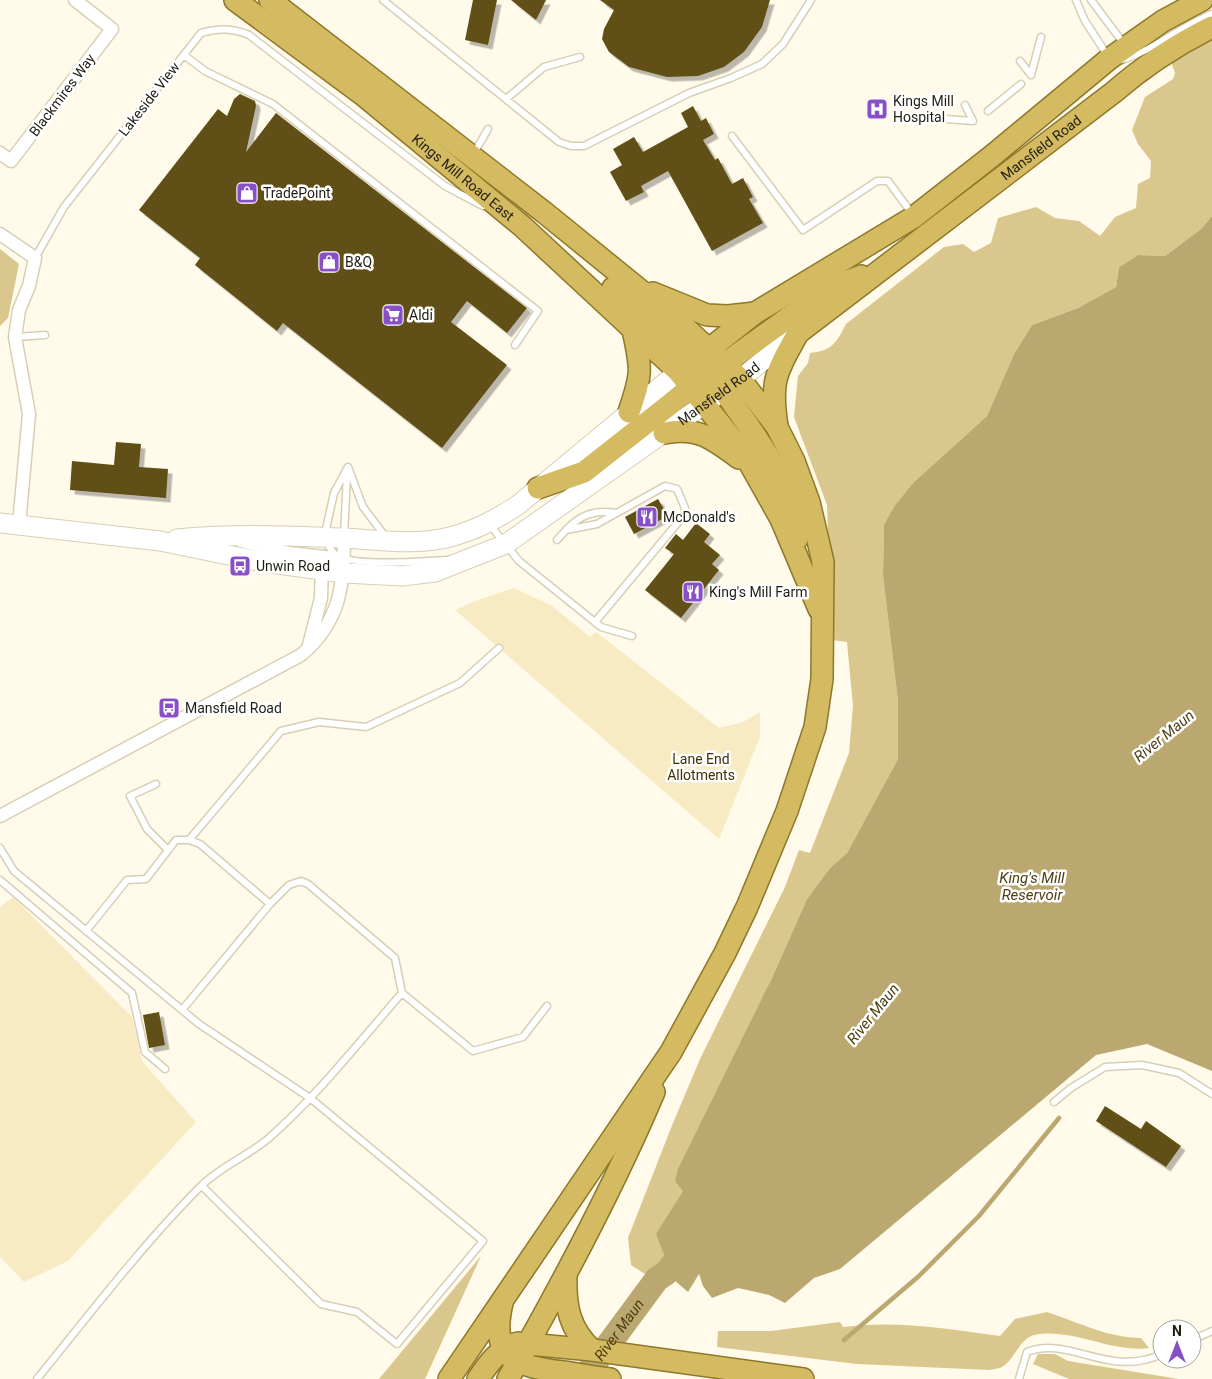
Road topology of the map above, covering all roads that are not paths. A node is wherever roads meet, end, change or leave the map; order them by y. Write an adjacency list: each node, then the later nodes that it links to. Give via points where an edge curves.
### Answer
1 (75, 0): 23 (street, Blackmires Way, via 112,29 11,161)
2 (235, 0): 26 (highway, Kings Mill Road East, via 362,94)
3 (270, 0): 24 (highway, Kings Mill Road East)
4 (383, 0): 17 (lane)
5 (811, 0): 17 (lane, via 783,44 762,64 689,93 584,146 559,142)
6 (1076, 0): 15 (lane, via 1085,21)
7 (1091, 0): 15 (lane)
8 (1202, 0): 15 (highway, Mansfield Road, via 1163,21)
9 (1212, 14): 15 (lane, via 1190,23)
10 (1212, 27): 15 (highway, Mansfield Road, via 1154,59)
11 (1041, 37): 14 (lane, via 1031,74)
12 (184, 55): 26 (lane, Lakeside View, via 202,32 218,28 235,29 249,35 446,186); 29 (lane, Lakeside View, via 64,206); 37 (lane, via 205,70 273,104 538,311)
13 (580, 58): 17 (lane, via 544,67)
14 (1020, 61)
15 (1124, 63): 27 (highway, Mansfield Road); 27 (highway, Mansfield Road, via 992,156)
16 (1021, 84): 19 (lane)
17 (506, 99)
18 (965, 105): 20 (lane, via 973,121)
19 (988, 111)
20 (932, 118)
21 (488, 129): 24 (lane)
22 (732, 136): 27 (lane, via 803,230 877,181 888,181)
23 (0, 153)
24 (472, 158): 25 (highway, Kings Mill Road East)
25 (544, 213): 31 (highway, Kings Mill Road East); 38 (highway, via 568,250)
26 (522, 226): 33 (highway, Kings Mill Road East)
27 (920, 226): 30 (highway, Mansfield Road); 32 (highway, Mansfield Road)
28 (0, 234): 29 (street)
29 (35, 258): 36 (street, Lakeside View)
30 (885, 266): 34 (highway, Mansfield Road); 38 (highway, via 831,288)
31 (631, 285): 32 (highway, via 707,315); 38 (highway, Kings Mill Road East, via 678,321)
32 (755, 313): 38 (highway, Mansfield Road)
33 (633, 330): 38 (highway, Kings Mill Road East); 39 (highway, via 641,372)
34 (798, 333): 38 (main road, Mansfield Road); 40 (highway, via 777,370 773,400)
35 (45, 335): 36 (lane)
36 (15, 337): 46 (street, Lakeside View, via 29,414)
37 (515, 345)
38 (708, 376): 39 (main road, Mansfield Road); 40 (highway); 41 (main road, Mansfield Road); 43 (highway); 44 (highway, via 584,472); 55 (highway, via 764,450 784,486 796,518)
39 (629, 412): 44 (main road, Mansfield Road)
40 (777, 427): 57 (highway, via 809,502 823,562)
41 (664, 433): 43 (highway, via 683,430 709,436); 53 (main road, Mansfield Road)
42 (348, 467): 49 (lane); 52 (lane, via 363,507); 54 (lane, via 334,493)
43 (753, 469): 55 (highway, via 780,519)
44 (538, 488): 47 (main road, Mansfield Road)
45 (616, 513): 48 (lane, via 591,526); 48 (lane, via 598,511 574,520); 58 (lane, via 665,486 677,489 685,508 685,514)
46 (9, 524): 51 (main road, Mansfield Road)
47 (489, 524): 52 (main road, Mansfield Road, via 448,538); 53 (lane)
48 (566, 530): 50 (lane)
49 (344, 538): 52 (main road, Mansfield Road); 54 (main road, Mansfield Road); 56 (street)
50 (557, 540)
51 (160, 541): 54 (main road, Mansfield Road, via 215,535); 54 (main road, Mansfield Road, via 263,562)
52 (390, 541)
53 (506, 544): 56 (main road, Mansfield Road, via 435,572 402,576); 58 (lane, via 519,561)
54 (323, 554): 56 (main road, Mansfield Road); 56 (lane, via 334,554); 61 (street, via 321,598)
55 (799, 564): 57 (highway)
56 (344, 566): 61 (street, via 338,604 327,627)
57 (822, 615): 73 (highway, via 822,679 811,744 787,812 747,907)
58 (595, 622): 59 (lane, via 601,627)
59 (632, 636)
60 (498, 648): 64 (lane, via 460,683 366,727 319,722 281,731)
61 (307, 650): 63 (street)
62 (156, 784): 66 (lane, via 130,796 147,829)
63 (0, 816)
64 (189, 840): 66 (lane, via 176,840); 68 (lane, via 200,844)
65 (0, 848): 69 (lane, via 14,871)
66 (168, 850): 69 (lane, via 146,879 127,880)
67 (0, 880): 74 (lane, via 132,993 145,1052)
68 (270, 904): 70 (lane, via 289,885 300,881 308,884 395,958); 72 (lane)
69 (86, 931): 72 (lane)
70 (402, 993): 71 (lane, via 473,1051 523,1037); 76 (lane)
71 (547, 1006)
72 (182, 1010): 76 (lane)
73 (671, 1052): 79 (highway, via 630,1148); 80 (highway)
74 (164, 1069)
75 (1212, 1094): 77 (lane, via 1179,1074 1142,1065 1106,1067)
76 (310, 1098): 78 (lane, via 267,1139 224,1167); 78 (lane, via 483,1241 398,1344 357,1312 321,1304)
77 (1054, 1102)
78 (202, 1186): 85 (lane)
79 (566, 1277): 81 (highway); 82 (highway, via 569,1316)
80 (503, 1300): 84 (highway, via 499,1332); 86 (highway)
81 (528, 1343): 82 (highway); 84 (highway, via 518,1343)
82 (586, 1348): 89 (highway)
83 (1152, 1357): 90 (lane, via 1132,1363 1113,1363 1057,1348 1040,1347 1027,1352)
84 (510, 1363): 87 (highway, via 492,1359); 88 (highway)
85 (37, 1379)
86 (448, 1379)
87 (478, 1379)
88 (609, 1379)
89 (803, 1379)
90 (1019, 1379)

